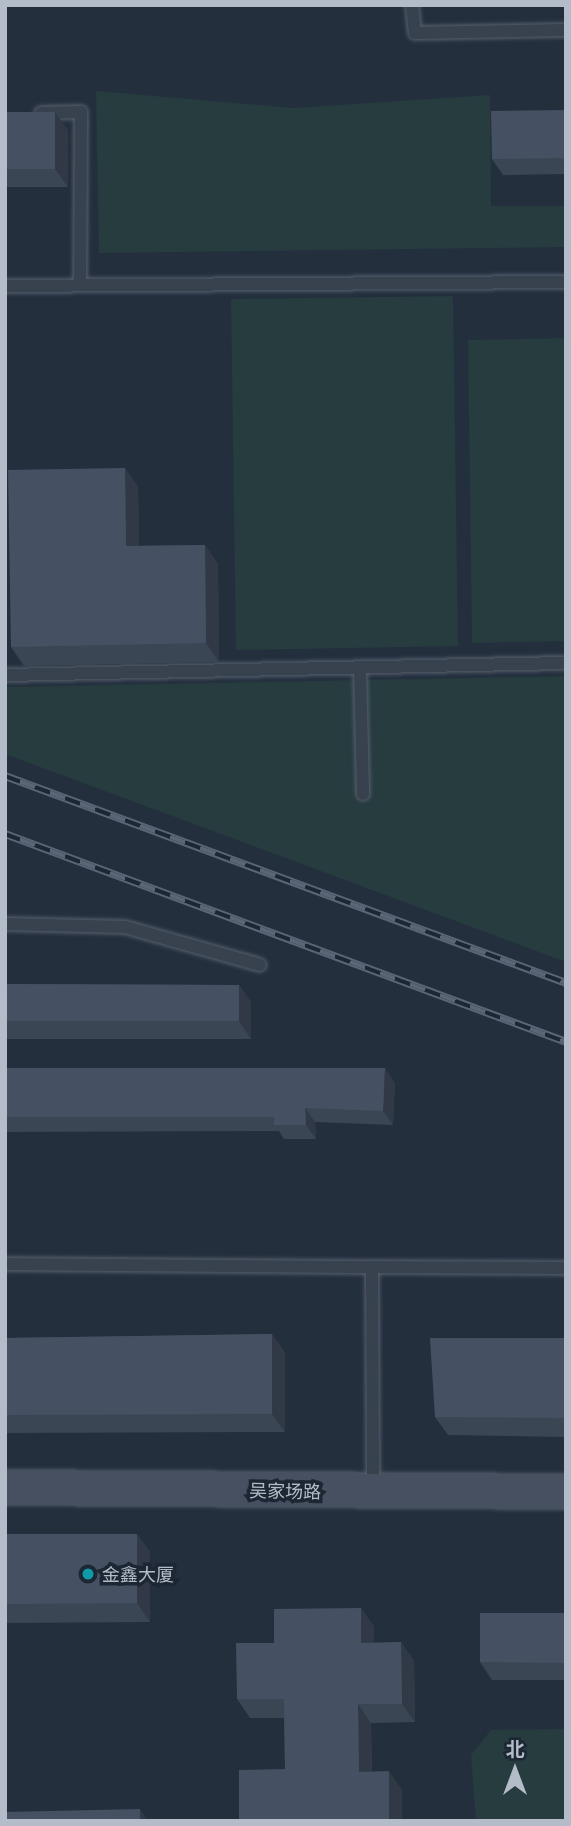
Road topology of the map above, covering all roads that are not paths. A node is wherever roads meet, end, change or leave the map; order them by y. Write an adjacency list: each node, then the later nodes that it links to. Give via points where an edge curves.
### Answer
1 (412, 5): 2 (lane, via 415,33)
2 (566, 30)
3 (31, 113): 5 (lane, via 81,112)
4 (566, 282): 5 (lane)
5 (80, 285): 6 (lane)
6 (5, 286)
7 (566, 663): 8 (lane)
8 (360, 668): 9 (lane); 10 (lane)
9 (5, 675)
10 (363, 794)
11 (5, 924): 12 (lane, via 125,927)
12 (260, 965)
13 (5, 1264): 14 (lane)
14 (372, 1267): 15 (lane); 18 (lane)
15 (566, 1268)
16 (5, 1487): 18 (street, 吴家场路)
17 (566, 1491): 18 (street, 吴家场路)
18 (373, 1492)

